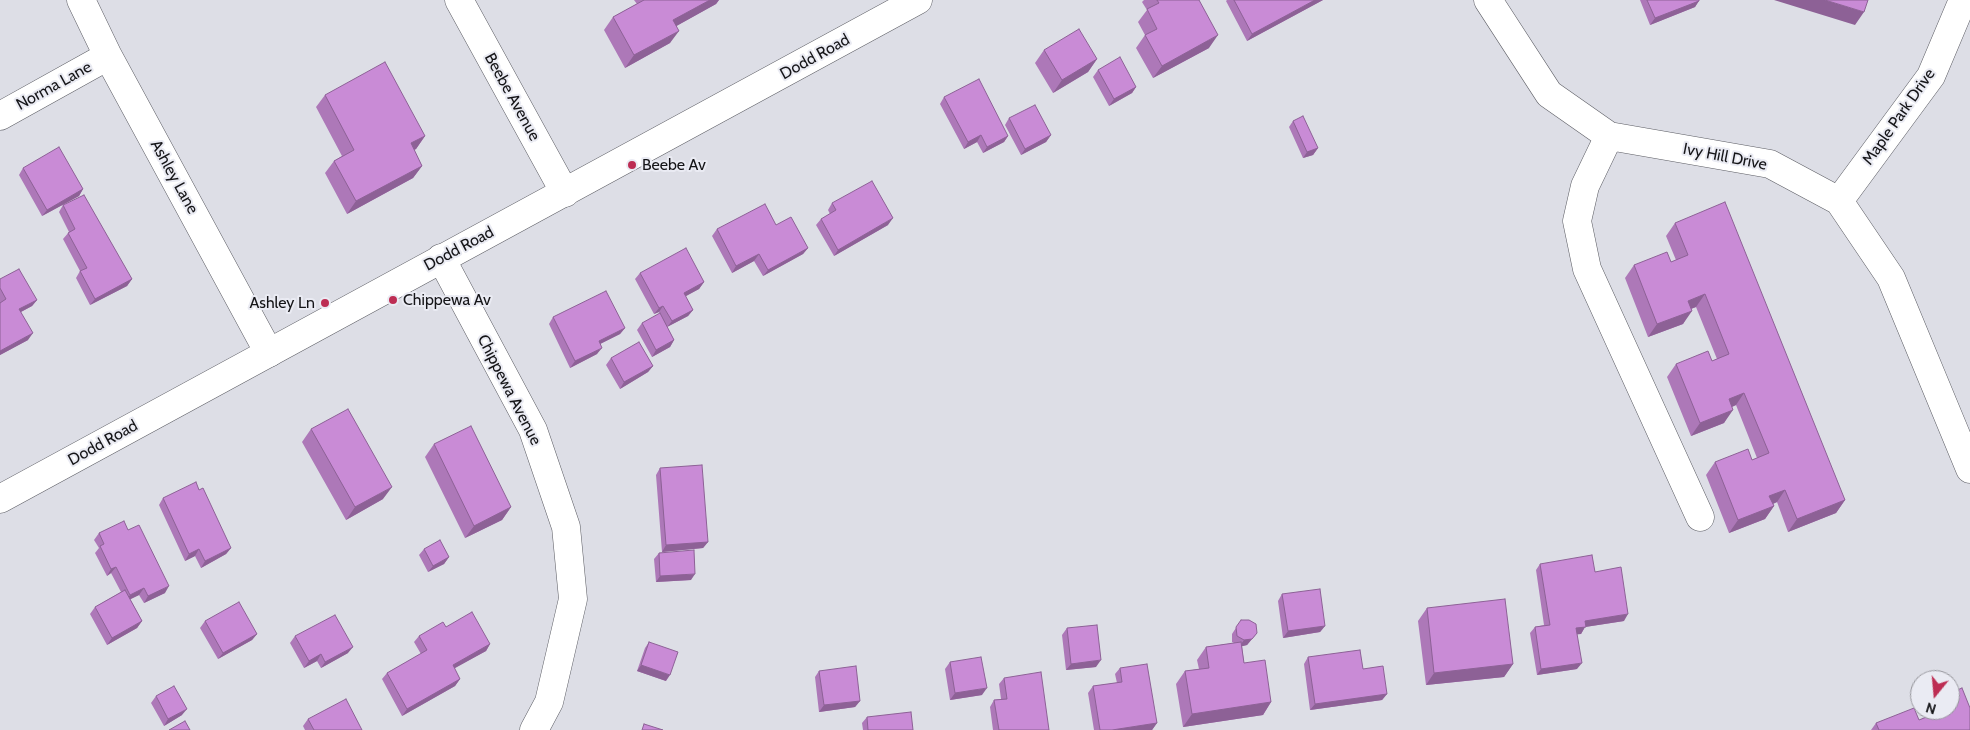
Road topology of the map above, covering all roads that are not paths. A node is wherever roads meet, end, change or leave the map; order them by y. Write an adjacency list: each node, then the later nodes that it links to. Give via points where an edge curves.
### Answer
1 (81, 0): 6 (street, Ashley Lane)
2 (459, 0): 9 (street, Beebe Avenue)
3 (918, 0): 9 (street, Dodd Road)
4 (1488, 0): 8 (street, Ivy Hill Drive, via 1550,94)
5 (1963, 0): 10 (street, Maple Park Drive, via 1931,76)
6 (108, 56): 7 (street, Norma Lane); 12 (street, Ashley Lane)
7 (0, 116)
8 (1609, 136): 10 (street, Ivy Hill Drive, via 1770,164); 15 (street, via 1585,186 1577,221 1587,269)
9 (565, 193): 11 (street, Dodd Road)
10 (1839, 201): 13 (street, Ivy Hill Drive, via 1892,278)
11 (441, 258): 12 (street, Dodd Road); 16 (street, Chippewa Avenue, via 533,430 566,527 573,599 549,702)
12 (270, 353): 14 (street, Dodd Road)
13 (1970, 469)
14 (0, 499)
15 (1700, 517)
16 (534, 730)

